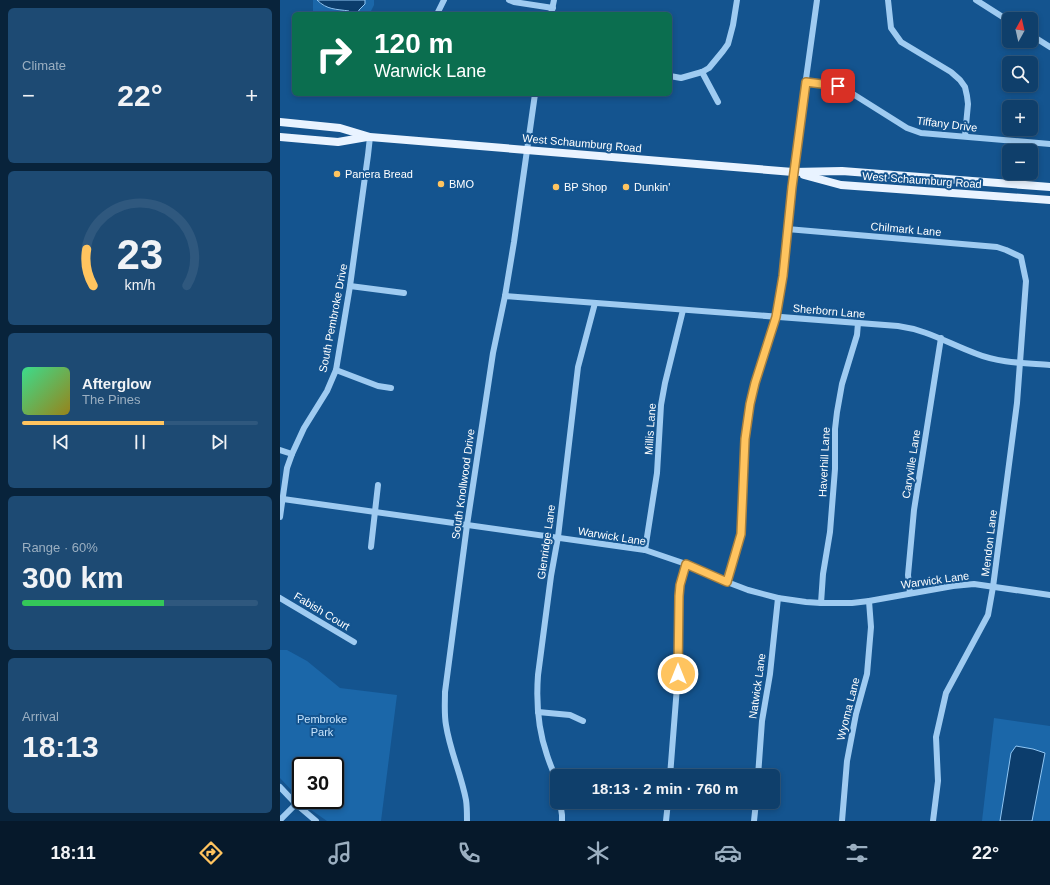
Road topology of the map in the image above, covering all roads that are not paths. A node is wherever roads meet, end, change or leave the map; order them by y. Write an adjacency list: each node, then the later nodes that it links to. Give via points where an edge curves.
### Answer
1 (444, 0): 9 (street)
2 (508, 0): 8 (street)
3 (554, 0): 8 (street)
4 (737, 0): 13 (street, via 728,44 710,68)
5 (817, 0): 15 (street)
6 (888, 0): 20 (street, via 891,28 901,42 951,72 965,87 968,104)
7 (976, 0): 10 (street)
8 (552, 11)
9 (438, 12)
10 (1002, 17)
11 (1038, 39): 12 (street)
12 (1050, 47)
13 (702, 72): 14 (street, via 681,78); 17 (street)
14 (672, 76)
15 (806, 82): 20 (street, Tiffany Drive, via 845,89 914,131); 24 (street)
16 (535, 96): 23 (street, South Knollwood Drive)
17 (718, 102)
18 (280, 122): 19 (main road, West Schaumburg Road, via 340,128)
19 (370, 136): 21 (main road, West Schaumburg Road, via 338,142); 23 (main road, West Schaumburg Road); 29 (street, South Pembroke Drive)
20 (966, 136): 22 (street, Tiffany Drive)
21 (280, 137)
22 (1050, 144)
23 (528, 150): 24 (main road, West Schaumburg Road); 31 (street, South Knollwood Drive)
24 (793, 172): 25 (main road, West Schaumburg Road, via 842,171); 26 (main road, West Schaumburg Road, via 841,185); 27 (street)
25 (1050, 187)
26 (1050, 200)
27 (787, 229): 28 (street, Chilmark Lane, via 992,246); 34 (street)
28 (1021, 257): 37 (street, Mendon Lane, via 1026,282)
29 (350, 286): 30 (street); 39 (street, South Pembroke Drive)
30 (404, 293)
31 (504, 296): 32 (street, Sherborn Lane); 47 (street, South Knollwood Drive)
32 (595, 303): 33 (street, Sherborn Lane); 48 (street, Glenridge Lane, via 578,367)
33 (683, 310): 34 (street, Sherborn Lane); 50 (street, Millis Lane, via 661,405 657,473)
34 (776, 317): 35 (street, Sherborn Lane); 52 (street, via 750,404 745,439 741,534)
35 (858, 323): 36 (street, Sherborn Lane, via 908,328); 59 (street, Haverhill Lane, via 837,412 830,532)
36 (941, 338): 37 (street, Sherborn Lane, via 986,357); 54 (street, Caryville Lane, via 914,510 908,575)
37 (1020, 362): 38 (street, Sherborn Lane); 53 (street, Mendon Lane)
38 (1050, 364)
39 (336, 370): 40 (street, via 378,386); 42 (street, South Pembroke Drive)
40 (391, 388)
41 (280, 450): 42 (street)
42 (292, 454): 44 (street, South Pembroke Drive, via 287,468)
43 (378, 485): 45 (street)
44 (283, 499): 45 (street, Warwick Lane); 46 (street, South Pembroke Drive)
45 (374, 512): 47 (street, Warwick Lane); 49 (street)
46 (280, 517)
47 (467, 525): 48 (street, Warwick Lane); 75 (street, South Knollwood Drive, via 445,710 446,726 462,781)
48 (558, 537): 50 (street, Warwick Lane); 61 (street, Glenridge Lane, via 538,675)
49 (371, 547)
50 (645, 550): 51 (street, Warwick Lane)
51 (686, 564): 52 (street, Warwick Lane); 64 (street, via 679,596 678,674)
52 (727, 582): 57 (street, Warwick Lane)
53 (993, 587): 54 (street, Warwick Lane, via 974,584); 55 (street, Warwick Lane); 80 (street, Mendon Lane, via 988,615 946,693 936,737 938,781)
54 (910, 593): 58 (street, Warwick Lane)
55 (1050, 595)
56 (280, 598): 60 (street, Fabish Court)
57 (778, 598): 59 (street, Warwick Lane); 65 (street, Natwick Lane)
58 (869, 601): 59 (street, Warwick Lane); 79 (street, Wyoma Lane, via 871,627 867,674 847,761)
59 (821, 603)
60 (354, 642)
61 (538, 712): 62 (street, via 570,715); 63 (street, Glenridge Lane)
62 (583, 722)
63 (552, 769)
64 (671, 769)
65 (759, 769)
66 (280, 787): 67 (street)
67 (292, 800)
68 (292, 808): 73 (street)
69 (302, 809): 74 (street)
70 (561, 809): 76 (street)
71 (667, 809): 77 (street)
72 (755, 809): 78 (street)
73 (280, 820)
74 (316, 821)
75 (467, 821)
76 (562, 821)
77 (666, 821)
78 (754, 821)
79 (842, 821)
80 (933, 821)

